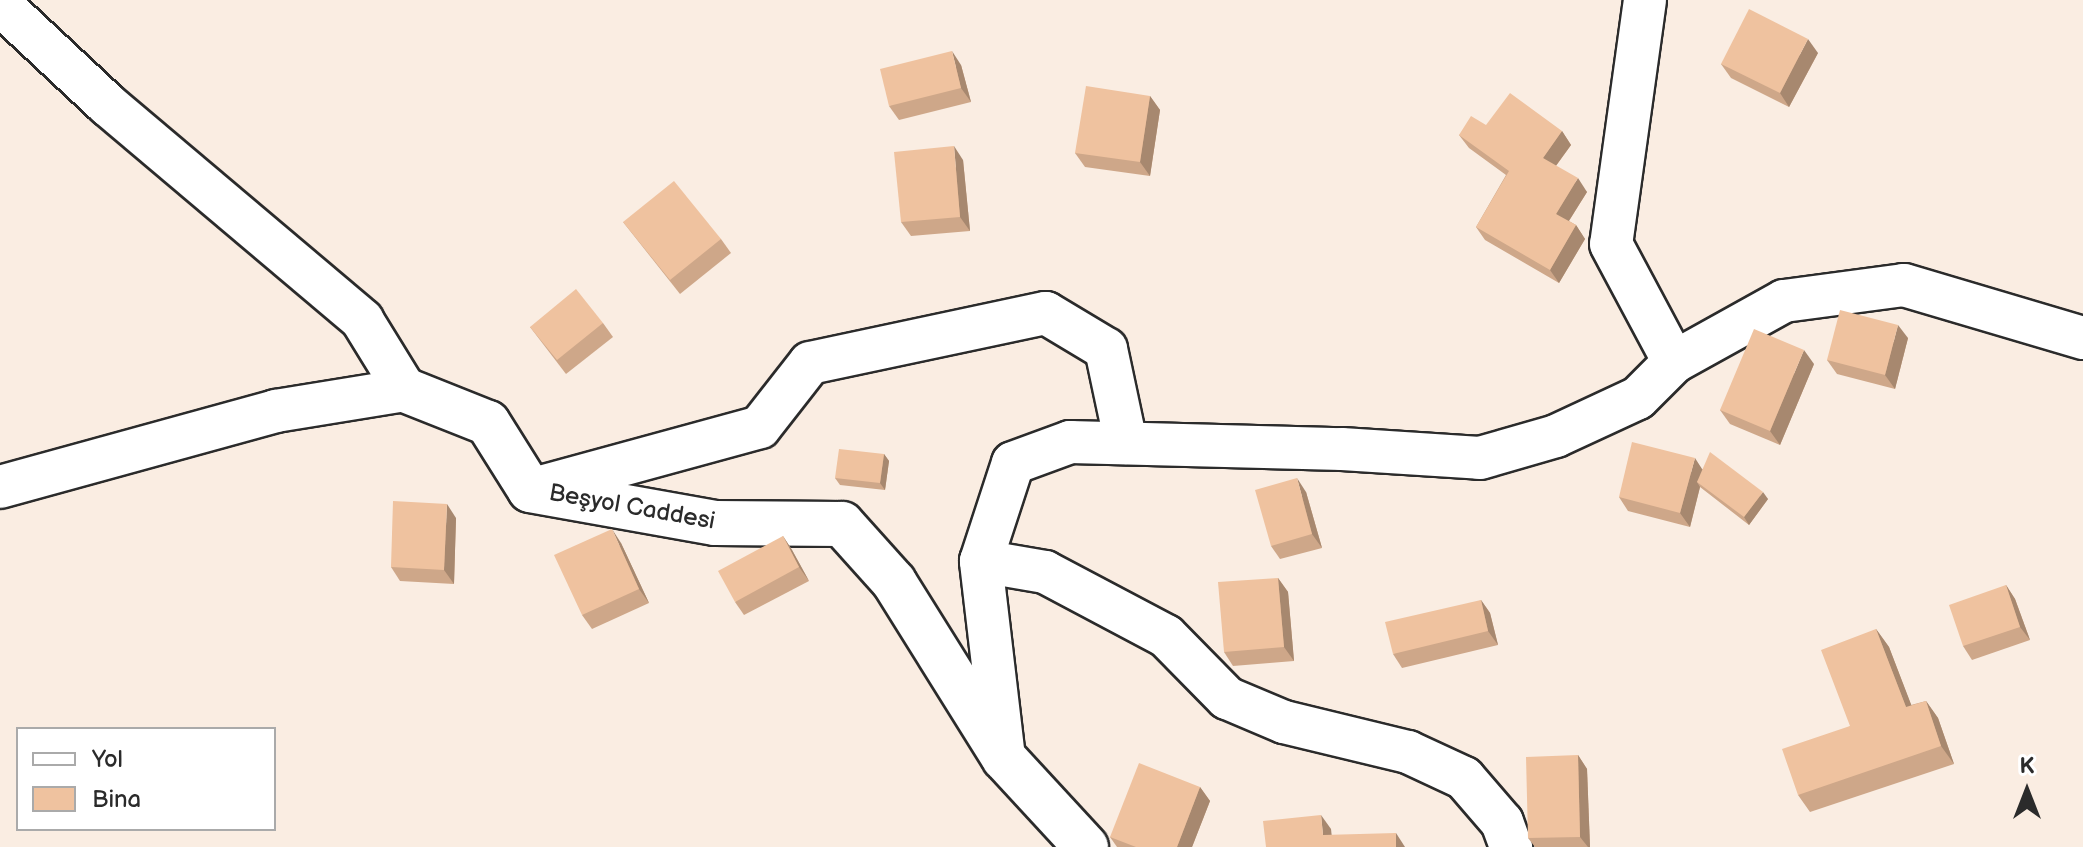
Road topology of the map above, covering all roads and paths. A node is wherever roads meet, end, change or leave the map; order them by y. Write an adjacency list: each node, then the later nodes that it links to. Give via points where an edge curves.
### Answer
1 (1645, 0): 4 (street, via 1611,244)
2 (0, 4): 5 (street, via 108,105 362,320)
3 (2083, 338): 4 (street, via 1904,285 1784,301)
4 (1674, 362): 6 (street, via 1638,398 1556,436 1480,458)
5 (405, 390): 7 (street, via 276,411); 8 (street, Beşyol Caddesi, via 488,423)
6 (1126, 443): 8 (street, via 1106,349 1046,313 810,363 760,427); 9 (street, via 1070,442 1013,463)
7 (0, 487)
8 (530, 490): 10 (street, Beşyol Caddesi, via 715,523 842,524 894,582)
9 (981, 561): 10 (street); 12 (street, via 1045,572 1166,636 1227,698 1284,722 1408,752 1464,778 1502,822)
10 (1004, 758): 11 (street, Beşyol Caddesi)
11 (1086, 847)
12 (1511, 847)

